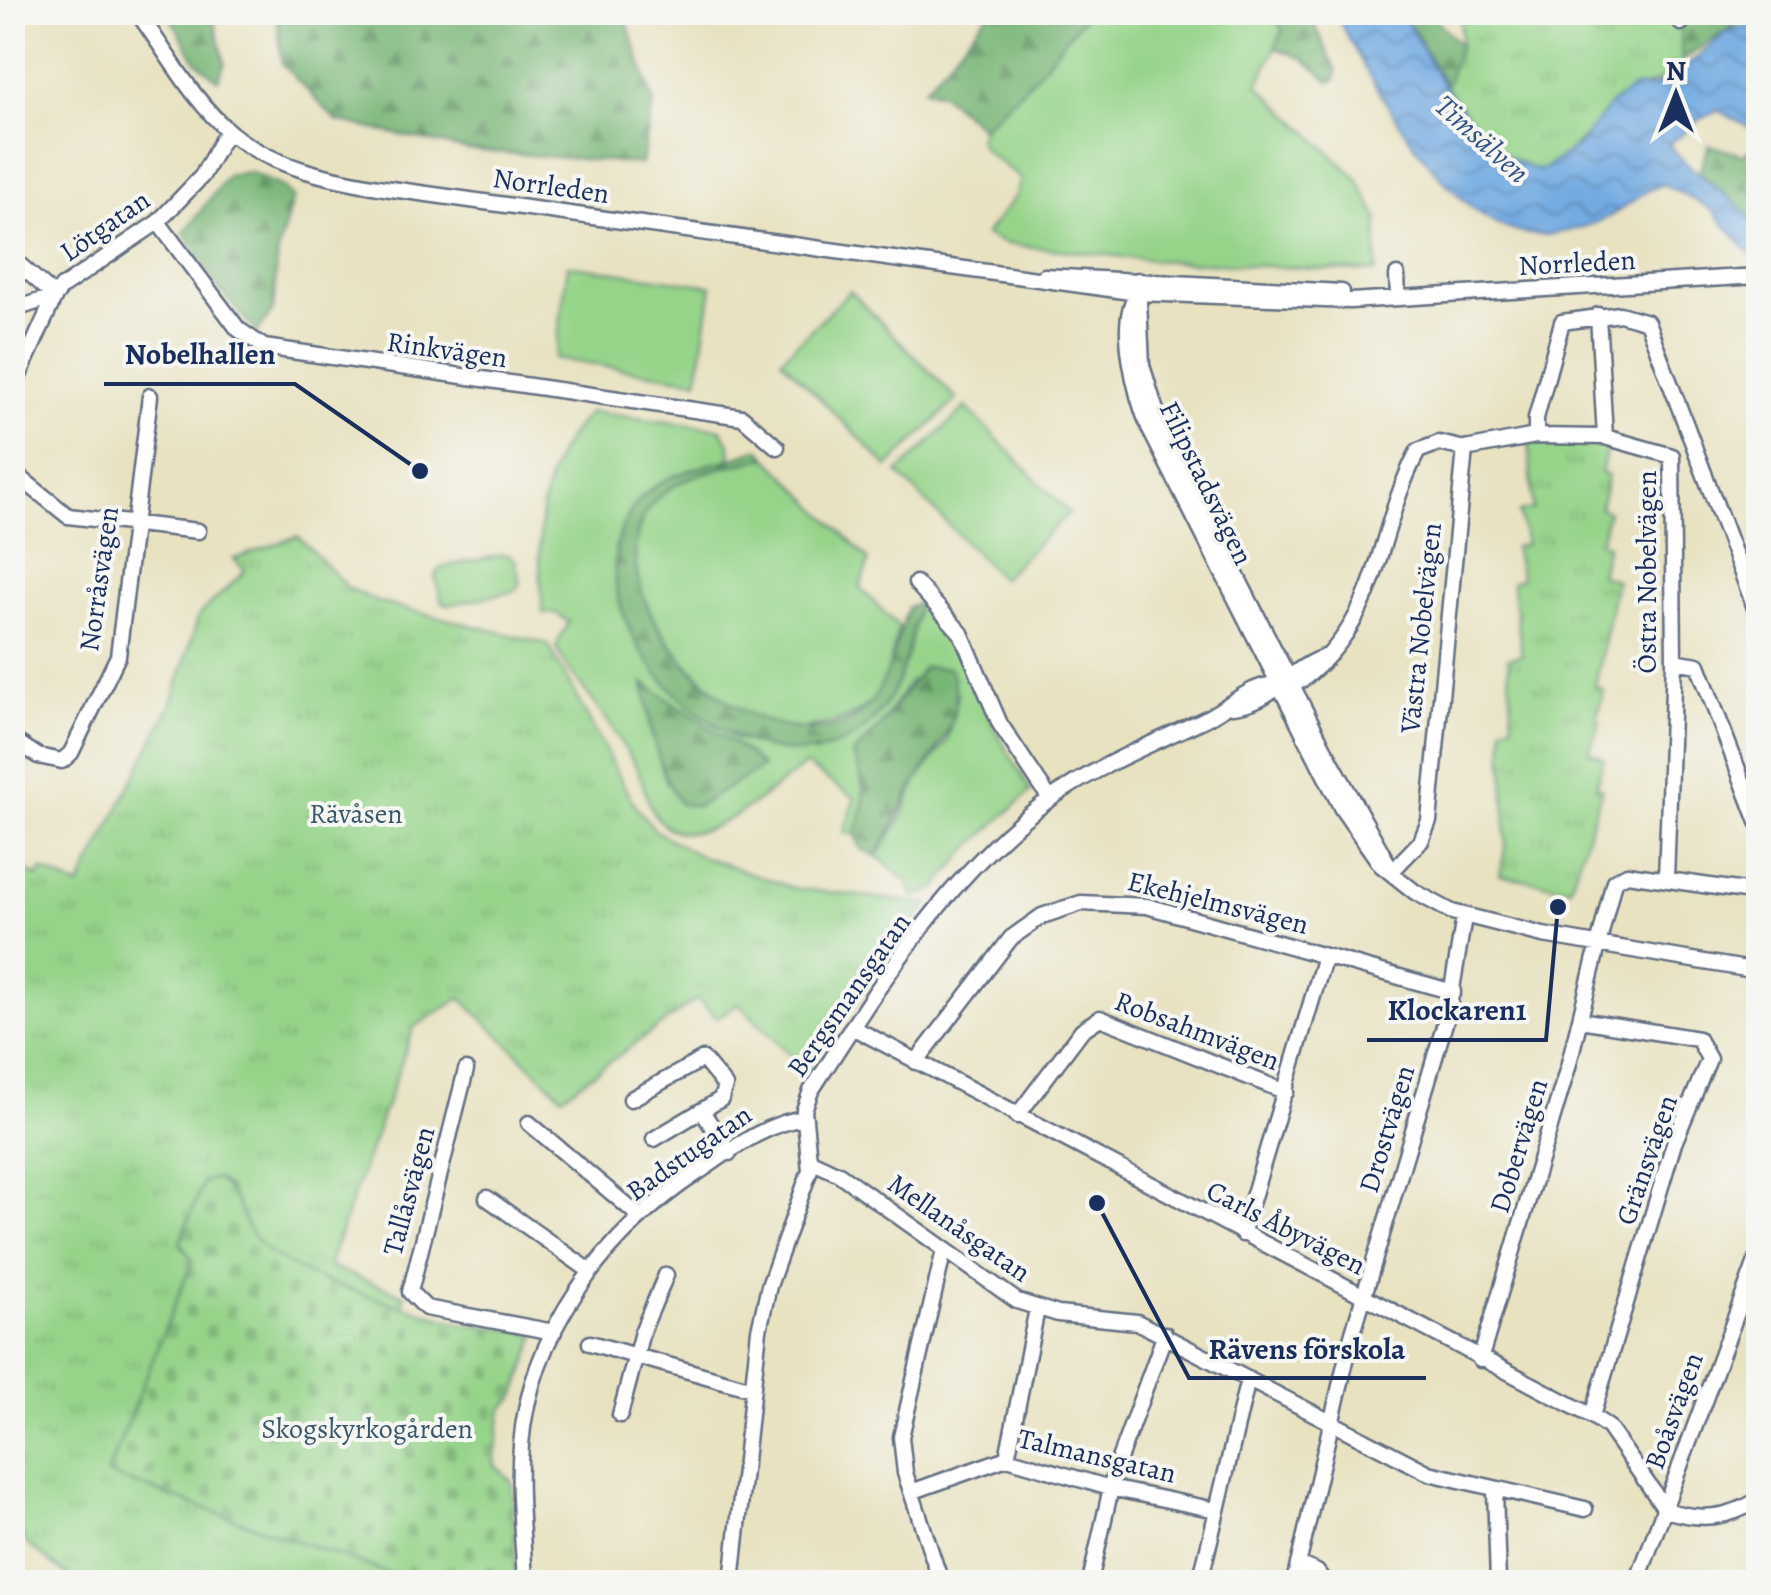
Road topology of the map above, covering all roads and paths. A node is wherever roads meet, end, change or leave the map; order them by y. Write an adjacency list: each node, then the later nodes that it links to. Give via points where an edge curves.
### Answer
1 (137, 12): 2 (street, Norrleden)
2 (233, 134): 3 (street, Lötgatan, via 232,150); 7 (street, Norrleden, via 298,169 370,186)
3 (158, 222): 8 (street, Lötgatan); 16 (street, Rinkvägen, via 238,329 264,347 742,417)
4 (12, 258): 8 (street)
5 (1397, 275): 9 (street)
6 (1758, 276): 9 (street, Norrleden)
7 (1138, 286): 9 (street, Norrleden, via 1350,301); 26 (street, Filipstadsvägen, via 1142,365 1152,404)
8 (55, 296): 10 (street, Lötgatan); 12 (street)
9 (1398, 296)
10 (12, 310)
11 (1598, 315): 14 (street, via 1570,317 1557,330); 15 (street); 18 (street, via 1647,322)
12 (12, 391)
13 (150, 396): 21 (street, Norråsvägen)
14 (1536, 436): 15 (street); 17 (street)
15 (1605, 437): 19 (street, Östra Nobelvägen)
16 (776, 447)
17 (1465, 449): 26 (street, Bergsmansgatan, via 1438,443 1418,451 1357,622 1302,680); 30 (street, Västra Nobelvägen, via 1429,821 1421,842)
18 (1696, 449): 19 (street); 24 (street)
19 (1672, 456): 25 (street, Östra Nobelvägen)
20 (12, 471): 21 (street, via 68,516)
21 (133, 524): 22 (street); 27 (street, Norråsvägen, via 118,656 71,753 51,762)
22 (198, 531)
23 (916, 583): 28 (street, via 961,633 1000,724)
24 (1758, 616)
25 (1674, 661): 29 (street, via 1698,665 1704,676); 31 (street, Östra Nobelvägen)
26 (1284, 681): 28 (street, Bergsmansgatan, via 1258,686 1232,706); 30 (street, Filipstadsvägen)
27 (12, 739)
28 (1050, 799): 39 (street, Bergsmansgatan, via 974,866)
29 (1758, 822)
30 (1392, 871): 33 (street, Filipstadsvägen, via 1428,901)
31 (1666, 879): 32 (street); 34 (street, Dobervägen, via 1619,875)
32 (1758, 893)
33 (1464, 918): 34 (street, Filipstadsvägen); 37 (street, Drostvägen)
34 (1599, 945): 36 (street, Filipstadsvägen); 38 (street, Dobervägen)
35 (1326, 956): 37 (street, Ekehjelmsvägen); 40 (street, Ekehjelmsvägen, via 1147,906 1082,903 1042,916 1011,938); 42 (street)
36 (1758, 971)
37 (1453, 992): 58 (street, Drostvägen)
38 (1580, 1020): 64 (street, Dobervägen); 68 (street, Gränsvägen, via 1698,1039 1710,1059 1674,1143)
39 (852, 1027): 40 (street, Carls Åbyvägen); 46 (street, Bergsmansgatan, via 807,1098)
40 (916, 1062): 45 (street, Carls Åbyvägen)
41 (466, 1070): 60 (street, Tallåsvägen, via 410,1292 426,1308)
42 (1286, 1092): 45 (street, Robsahmvägen, via 1100,1018 1082,1030); 53 (street)
43 (631, 1099): 44 (street, via 704,1060 726,1092)
44 (702, 1111): 48 (street); 49 (street)
45 (1017, 1116): 53 (street, Carls Åbyvägen)
46 (805, 1118): 49 (street, Badstugatan, via 774,1125); 50 (street, Bergsmansgatan)
47 (529, 1123): 52 (street)
48 (654, 1139)
49 (729, 1153): 52 (street, Badstugatan)
50 (811, 1161): 54 (street, Mellanåsgatan); 66 (street, Bergsmansgatan, via 763,1306)
51 (487, 1198): 56 (street)
52 (639, 1216): 56 (street, Badstugatan)
53 (1242, 1234): 58 (street, Carls Åbyvägen)
54 (944, 1250): 59 (street, Mellanåsgatan); 73 (street, via 902,1419)
55 (1758, 1256): 77 (street, Boåsvägen)
56 (590, 1272): 60 (street, Badstugatan)
57 (666, 1274): 63 (street)
58 (1363, 1296): 64 (street, Carls Åbyvägen); 69 (street, Drostvägen)
59 (1038, 1309): 61 (street, Mellanåsgatan, via 1137,1322); 70 (street)
60 (554, 1332): 79 (street, Badstugatan, via 531,1387 522,1433)
61 (1165, 1334): 65 (street, Mellanåsgatan); 71 (street)
62 (590, 1343): 63 (street)
63 (636, 1358): 66 (street); 67 (street)
64 (1480, 1360): 68 (street, Carls Åbyvägen)
65 (1248, 1379): 69 (street, Mellanåsgatan); 76 (street)
66 (752, 1390): 80 (street, Bergsmansgatan)
67 (620, 1415)
68 (1592, 1416): 77 (street, Carls Åbyvägen, via 1608,1427)
69 (1331, 1423): 72 (street, Mellanåsgatan, via 1428,1473); 78 (street, Drostvägen)
70 (1007, 1458): 71 (street, Talmansgatan); 73 (street, Talmansgatan)
71 (1110, 1488): 76 (street, Talmansgatan); 82 (street)
72 (1494, 1490): 75 (street, Mellanåsgatan); 86 (street)
73 (911, 1492): 81 (street)
74 (1758, 1500): 77 (street, via 1718,1517)
75 (1585, 1509)
76 (1216, 1510): 83 (street)
77 (1666, 1510): 87 (street, Boåsvägen)
78 (1298, 1564): 84 (street, Drostvägen); 85 (street)
79 (524, 1582)
80 (732, 1582)
81 (941, 1582)
82 (1090, 1582)
83 (1200, 1582)
84 (1294, 1582)
85 (1324, 1582)
86 (1498, 1582)
87 (1637, 1582)

